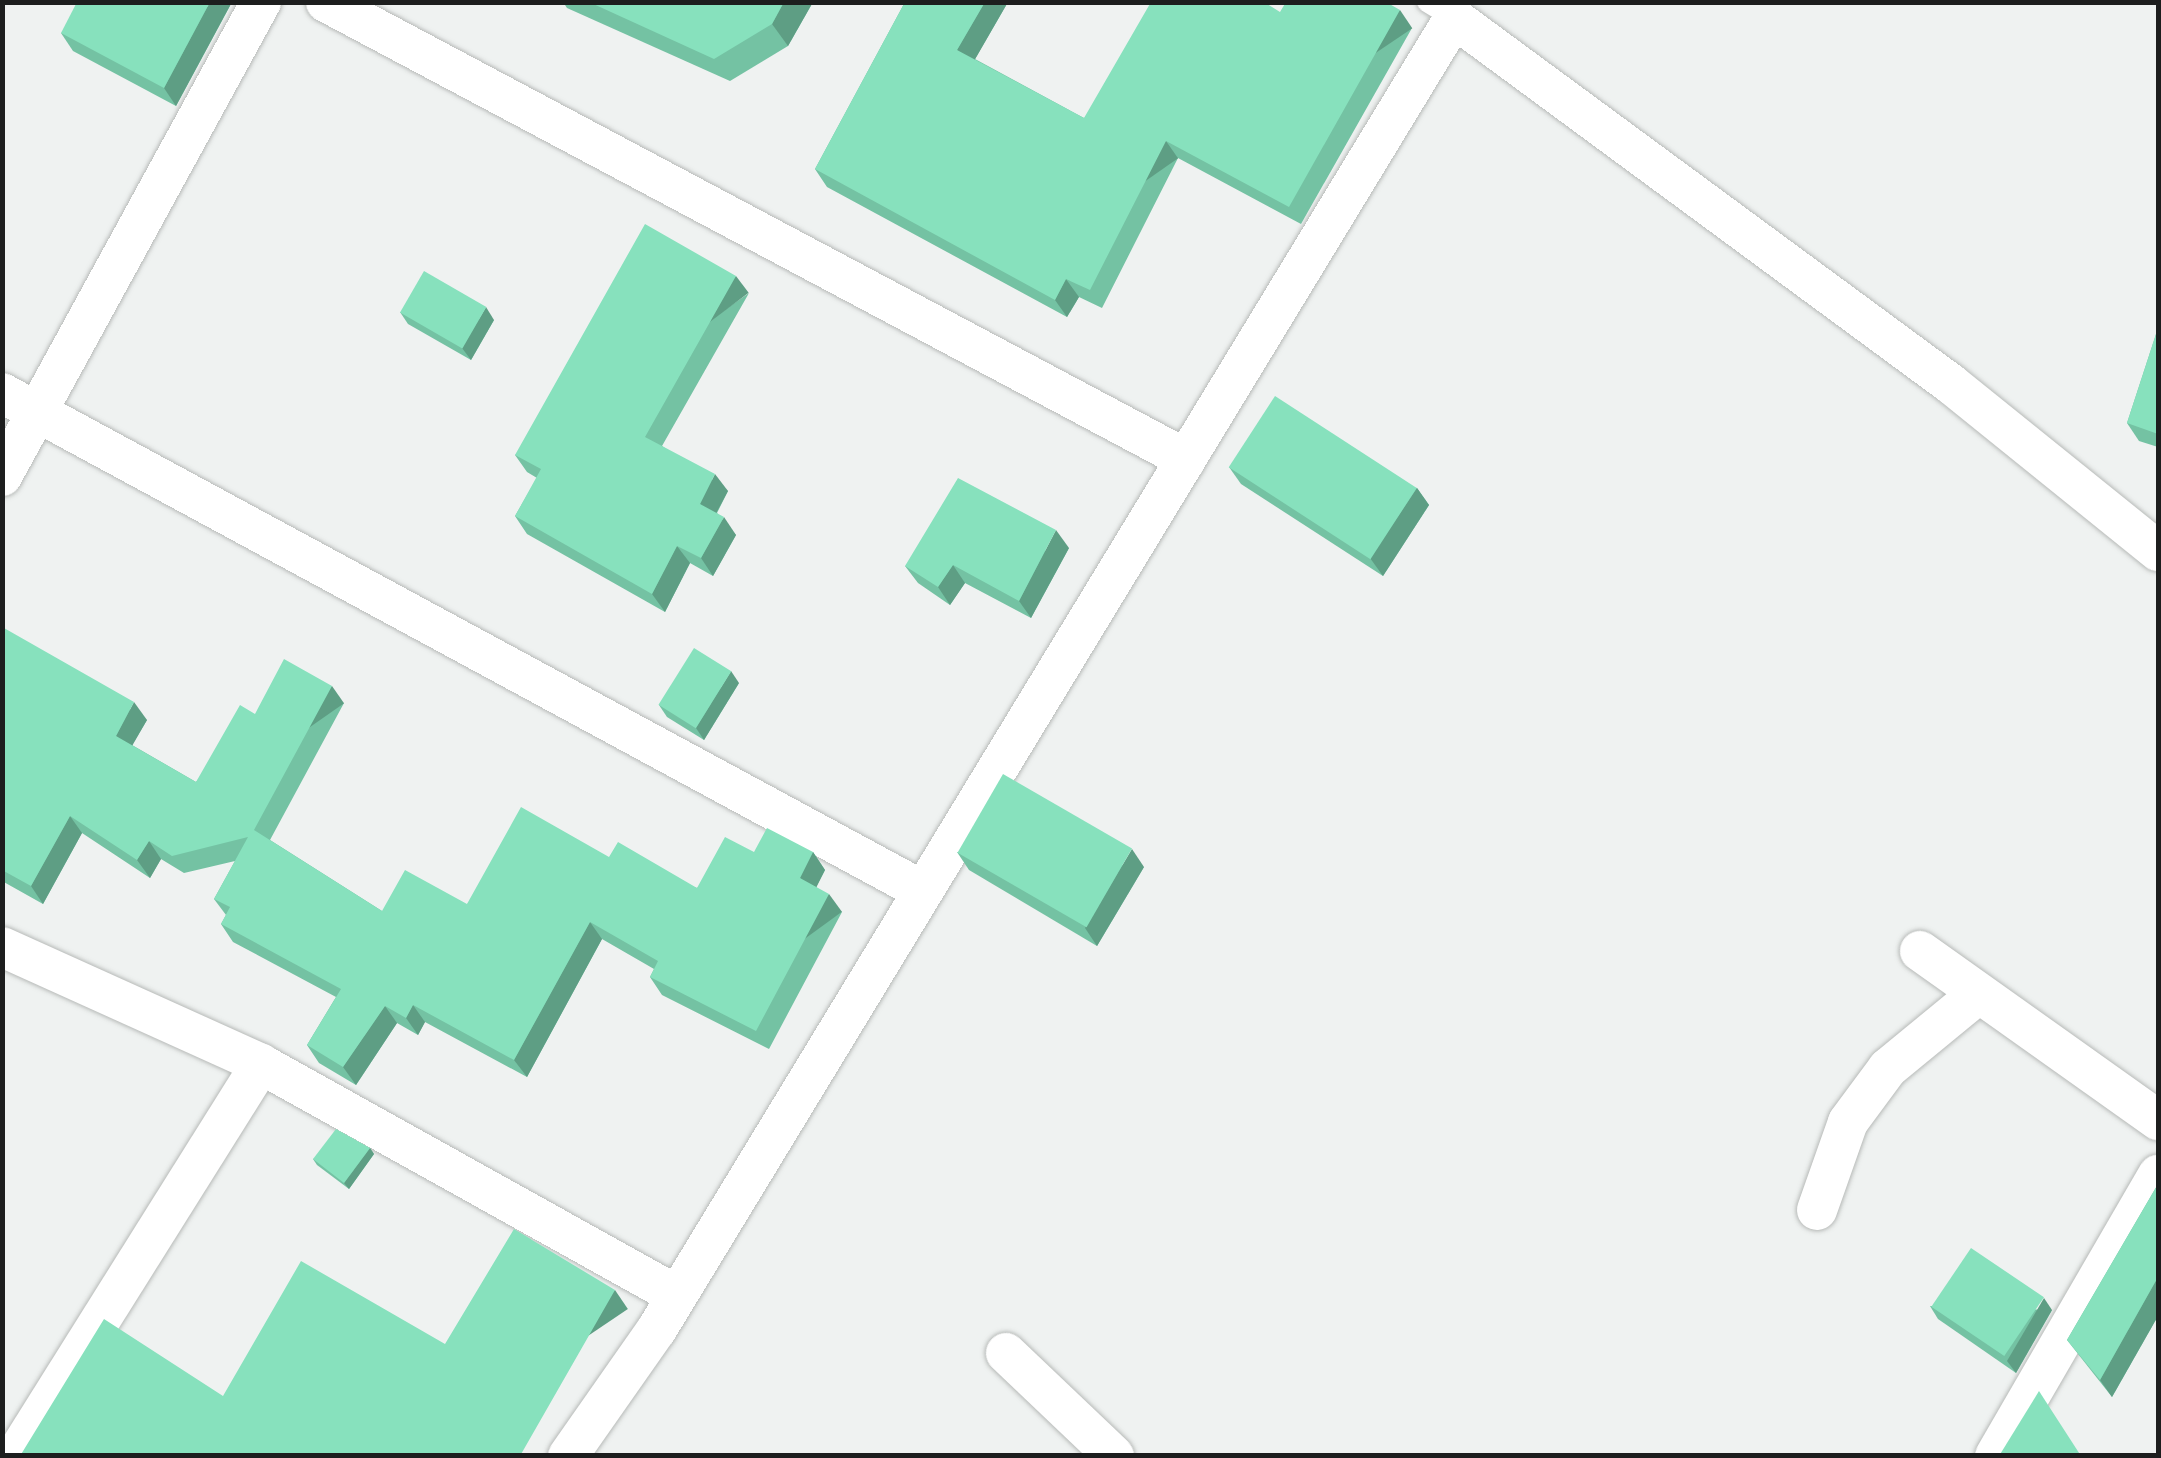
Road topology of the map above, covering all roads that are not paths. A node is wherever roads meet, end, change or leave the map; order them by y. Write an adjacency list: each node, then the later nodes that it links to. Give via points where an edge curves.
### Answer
1 (261, 2): 5 (street)
2 (326, 2): 6 (street)
3 (1440, 10): 6 (street); 8 (street, via 1951,384)
4 (2, 393): 5 (street)
5 (40, 413): 7 (street); 9 (street)
6 (1186, 459): 9 (street)
7 (2, 476)
8 (2158, 551)
9 (923, 891): 17 (street)
10 (2, 947): 13 (street)
11 (1920, 951): 12 (street)
12 (1978, 994): 14 (street); 16 (street, via 1888,1068 1848,1122)
13 (261, 1064): 17 (street); 19 (street)
14 (2158, 1120)
15 (2158, 1175): 22 (street)
16 (1817, 1210)
17 (677, 1296): 20 (street)
18 (1006, 1354): 21 (street)
19 (15, 1456)
20 (568, 1456)
21 (1114, 1456)
22 (1994, 1456)

